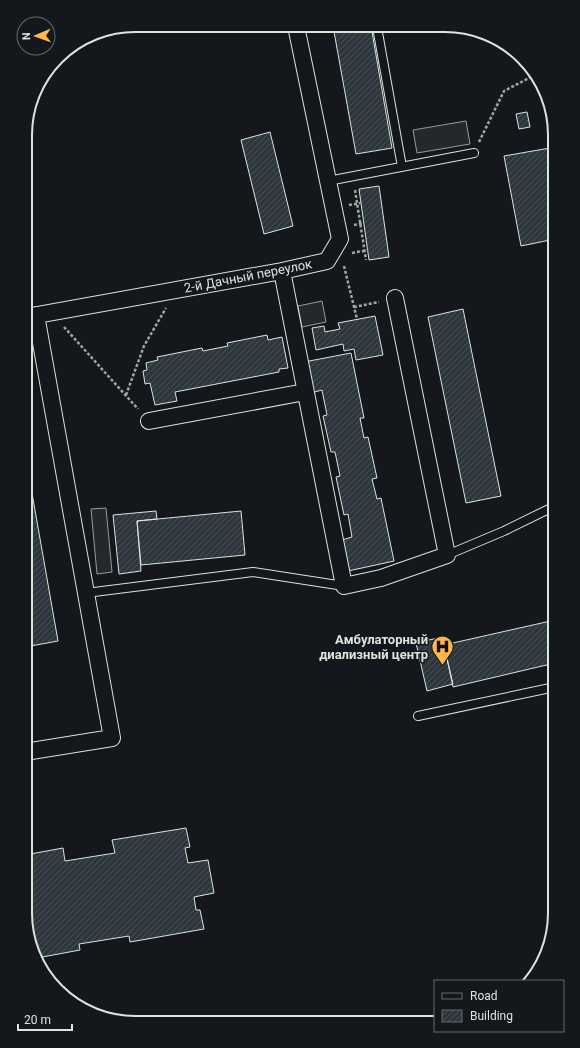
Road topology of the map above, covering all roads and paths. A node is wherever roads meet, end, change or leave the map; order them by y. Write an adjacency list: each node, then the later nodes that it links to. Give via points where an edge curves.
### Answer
1 (297, 32): 6 (street, 2-й Дачный переулок)
2 (378, 32): 5 (lane)
3 (530, 77): 4 (path, via 504,91)
4 (474, 153): 5 (lane)
5 (402, 167): 6 (lane)
6 (328, 181): 12 (street, 2-й Дачный переулок, via 340,239 327,260)
7 (355, 190): 8 (path)
8 (366, 250): 9 (path); 10 (path)
9 (347, 254)
10 (366, 260)
11 (343, 262): 15 (path)
12 (282, 271): 16 (street, 2-й Дачный переулок); 20 (street)
13 (395, 298): 15 (path); 24 (street)
14 (170, 303): 21 (path, via 144,346)
15 (354, 307): 17 (path)
16 (32, 316)
17 (357, 320)
18 (32, 321): 26 (street)
19 (59, 322): 21 (path)
20 (305, 392): 22 (street); 25 (street)
21 (126, 396): 22 (path)
22 (149, 421)
23 (548, 509): 24 (lane)
24 (447, 555): 25 (street, via 381,578)
25 (344, 586): 26 (lane, via 253,572)
26 (86, 593): 29 (street, via 112,738)
27 (548, 688): 28 (lane)
28 (418, 716)
29 (32, 751)

